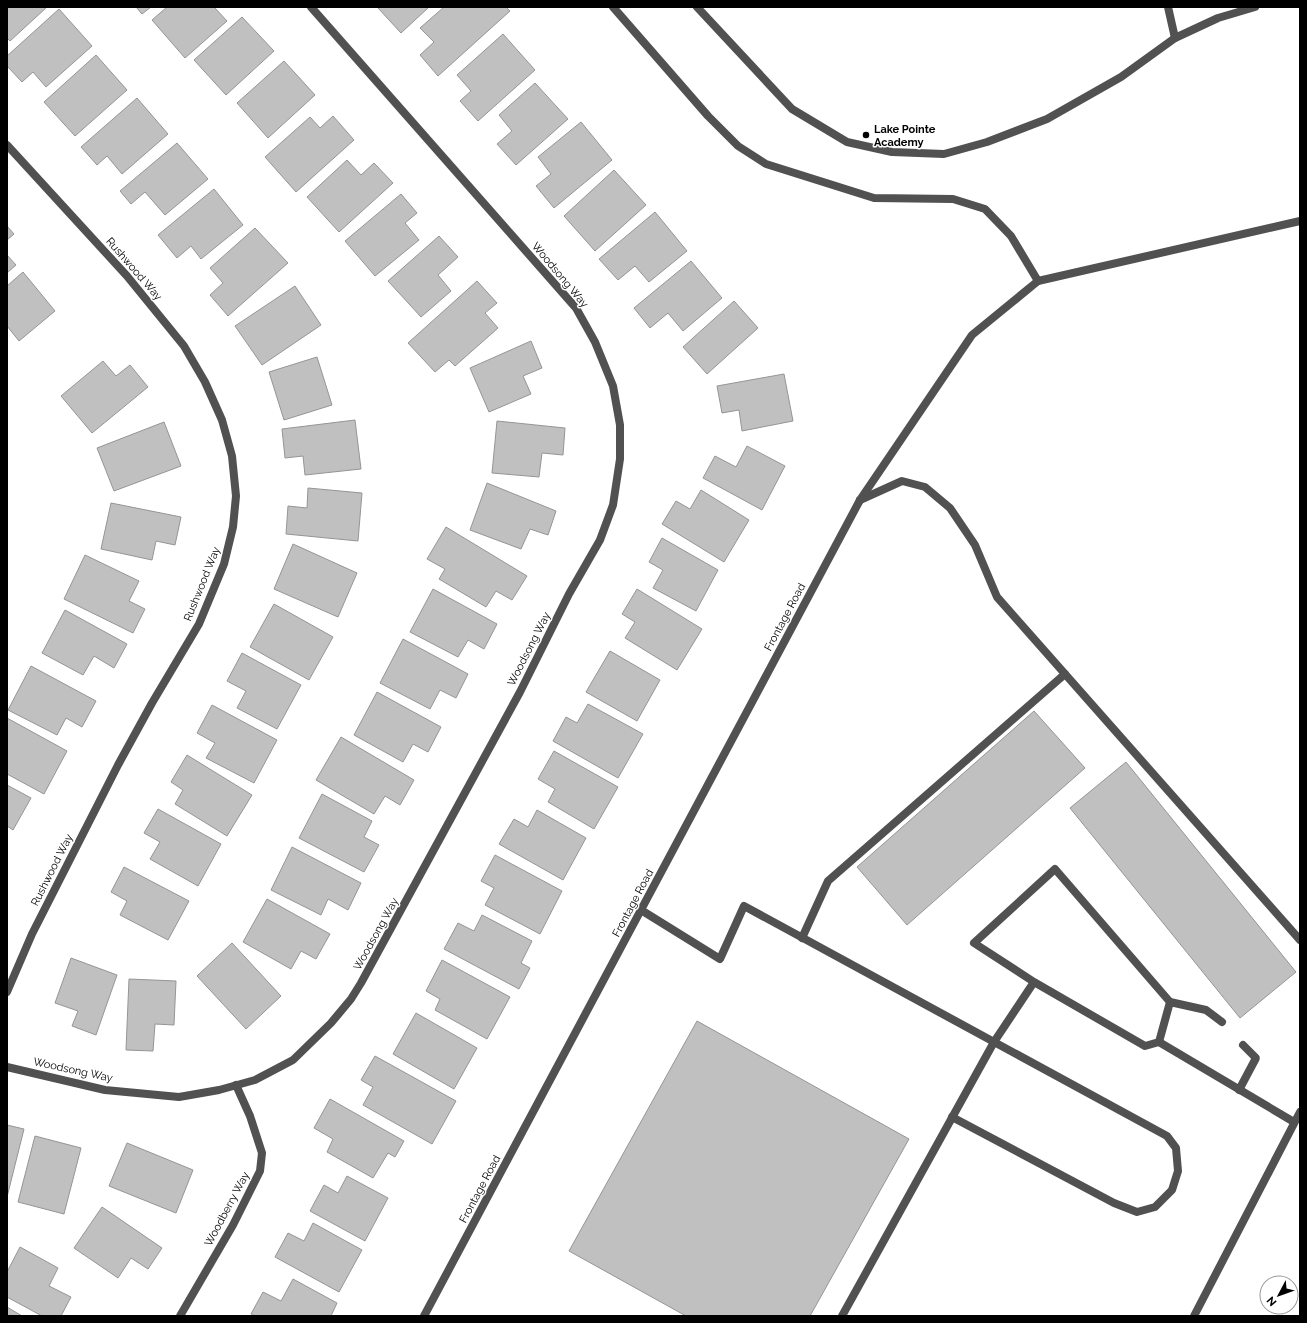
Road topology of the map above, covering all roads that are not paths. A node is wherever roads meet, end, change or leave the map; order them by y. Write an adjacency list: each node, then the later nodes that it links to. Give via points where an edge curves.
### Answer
1 (311, 7): 23 (street, Woodsong Way, via 576,308 613,386 620,425 620,459 613,505 600,540 361,984 331,1023 293,1060 255,1080)
2 (613, 7): 9 (street, via 708,116 738,146 766,164 874,198 953,199 985,209 1011,236)
3 (697, 7): 6 (street, via 792,109 848,142 892,152 944,154 987,142 1047,119 1121,77)
4 (1168, 7): 6 (street)
5 (1255, 7): 6 (street, via 1218,18)
6 (1175, 38)
7 (7, 145): 16 (street, Rushwood Way, via 126,276 184,346 206,382 222,420 232,456 236,496 233,527 224,564 199,624 118,765 32,934)
8 (1300, 221): 9 (street)
9 (1038, 281): 10 (street, Frontage Road, via 972,335)
10 (860, 500): 11 (street, via 902,481 925,487 950,508 975,545 996,597); 12 (street, Frontage Road)
11 (1065, 674): 13 (street, via 828,881); 14 (street)
12 (641, 910): 13 (street, via 720,959 744,906); 29 (street, Frontage Road)
13 (802, 938): 19 (street)
14 (1300, 940)
15 (1034, 982): 17 (street, via 974,943 1055,869); 19 (street); 20 (street, via 1145,1046)
16 (7, 992)
17 (1170, 1002): 18 (street, via 1206,1010); 20 (street)
18 (1222, 1022)
19 (994, 1042): 26 (street); 26 (street, via 1166,1136 1176,1148 1178,1171 1172,1190 1155,1207 1137,1212 1114,1203)
20 (1159, 1042): 24 (street)
21 (1243, 1045): 24 (street, via 1256,1058)
22 (7, 1067): 23 (street, Woodsong Way, via 105,1090 179,1097)
23 (236, 1085): 28 (street, Woodberry Way, via 250,1116 262,1153 260,1171 233,1225)
24 (1239, 1090): 27 (street)
25 (1300, 1112): 27 (street)
26 (952, 1117): 30 (street)
27 (1294, 1122): 31 (street)
28 (180, 1316)
29 (424, 1316)
30 (842, 1316)
31 (1194, 1316)

